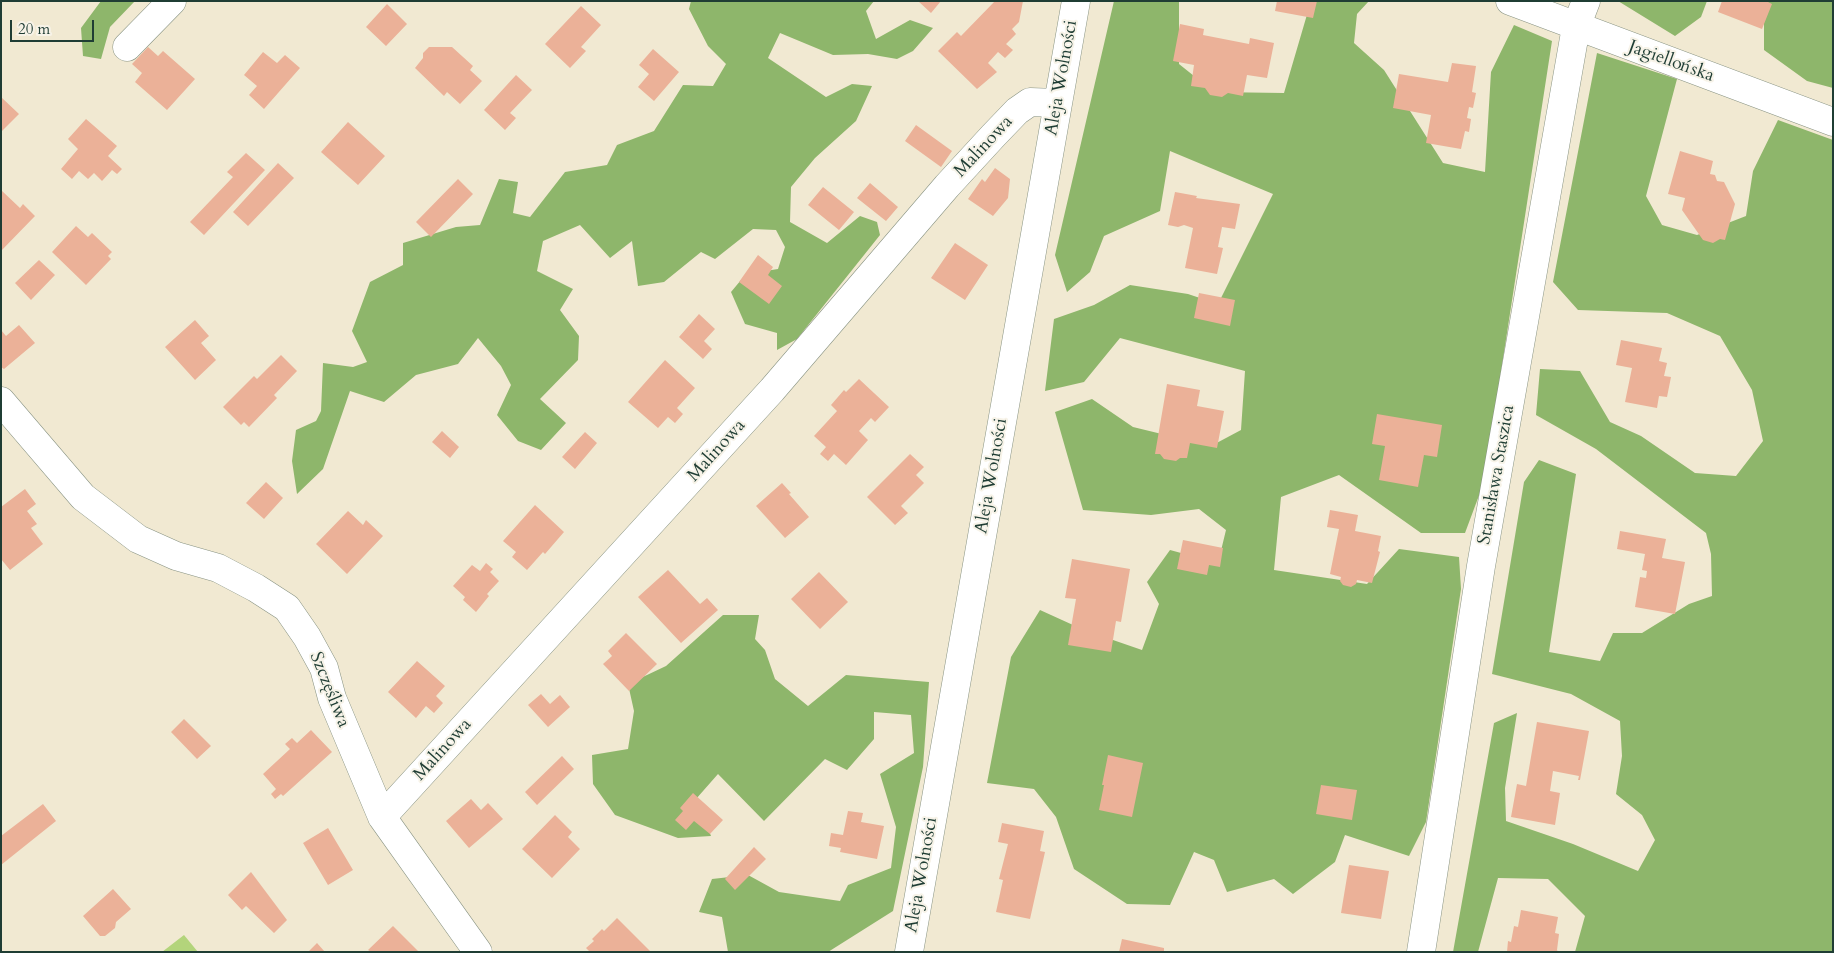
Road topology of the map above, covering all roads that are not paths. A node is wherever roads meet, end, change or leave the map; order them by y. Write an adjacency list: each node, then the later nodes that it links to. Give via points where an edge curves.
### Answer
1 (172, 1): 6 (street)
2 (1076, 1): 7 (street, Aleja Wolności)
3 (1510, 1): 5 (street, Jagiellońska)
4 (1586, 1): 5 (street, Stanisława Staszica)
5 (1576, 27): 8 (street, Jagiellońska); 13 (street, Stanisława Staszica, via 1481,566)
6 (128, 47)
7 (1057, 102): 10 (street, Malinowa, via 1030,102 993,136 772,390); 12 (street, Aleja Wolności)
8 (1833, 122)
9 (1, 401): 10 (street, Szczęśliwa, via 83,497 138,539 176,556 218,568 287,608 324,668 332,698)
10 (382, 817): 11 (street, Szczęśliwa)
11 (478, 952)
12 (909, 952)
13 (1421, 952)

